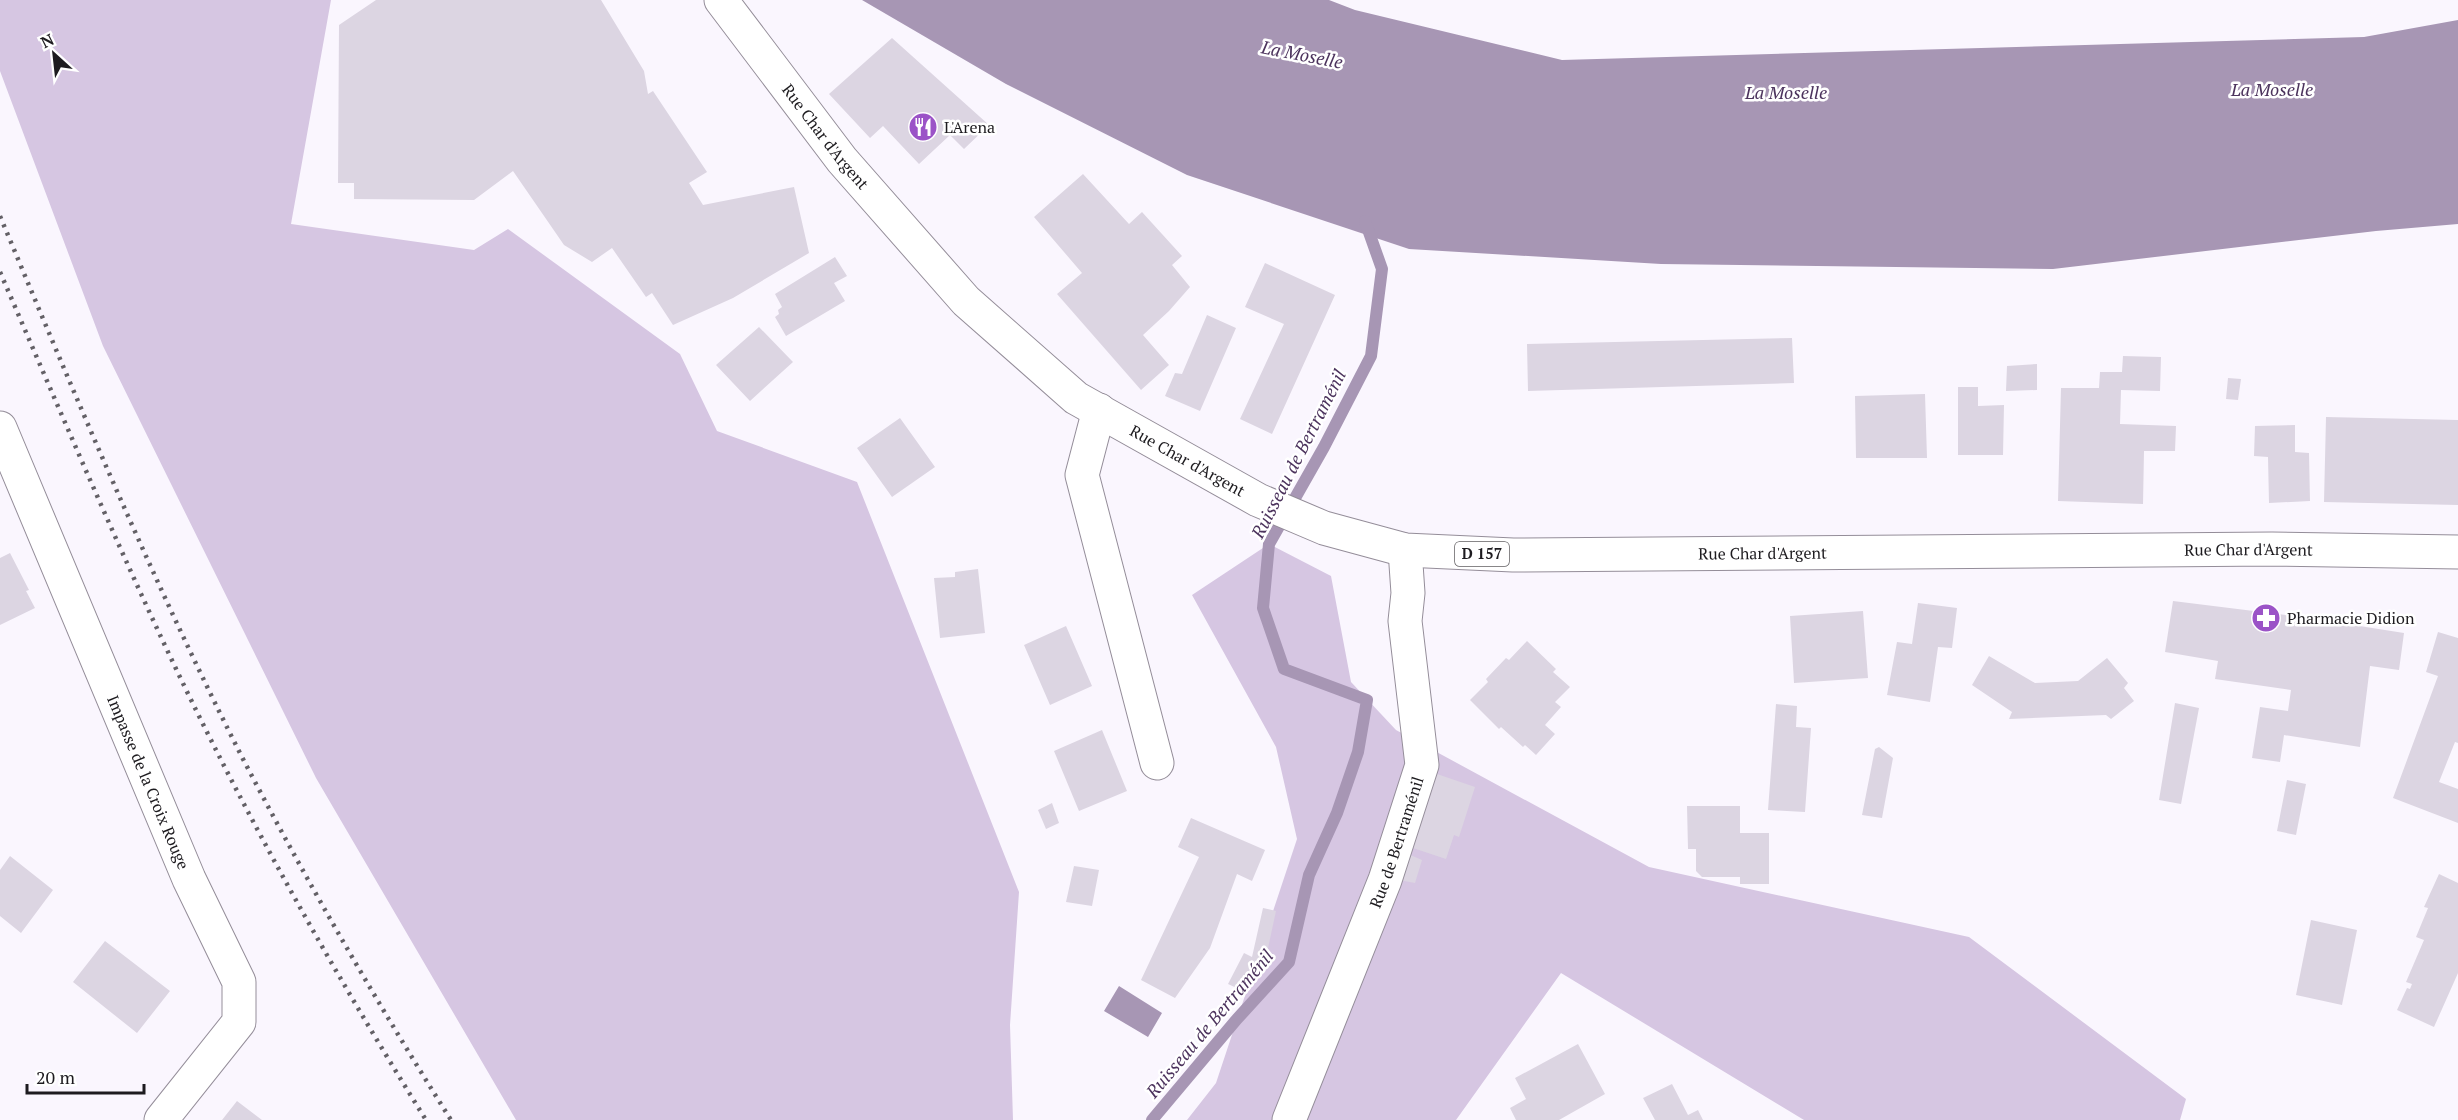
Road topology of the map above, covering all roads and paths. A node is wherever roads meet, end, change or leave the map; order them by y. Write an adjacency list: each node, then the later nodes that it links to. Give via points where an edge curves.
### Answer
1 (721, 0): 2 (main road, Rue Char d'Argent / D 157, via 842,160 966,301 1076,398)
2 (1099, 410): 4 (main road, Rue Char d'Argent / D 157, via 1258,500 1324,528); 6 (main road, via 1082,475)
3 (0, 428): 7 (main road, Impasse de la Croix Rouge, via 189,879 239,982 239,1022)
4 (1405, 550): 5 (main road, Rue Char d'Argent / D 157, via 1513,555 2248,549); 8 (main road, Rue de Bertraménil, via 1405,621 1422,765 1385,880)
5 (2458, 552)
6 (1157, 763)
7 (160, 1120)
8 (1289, 1120)

